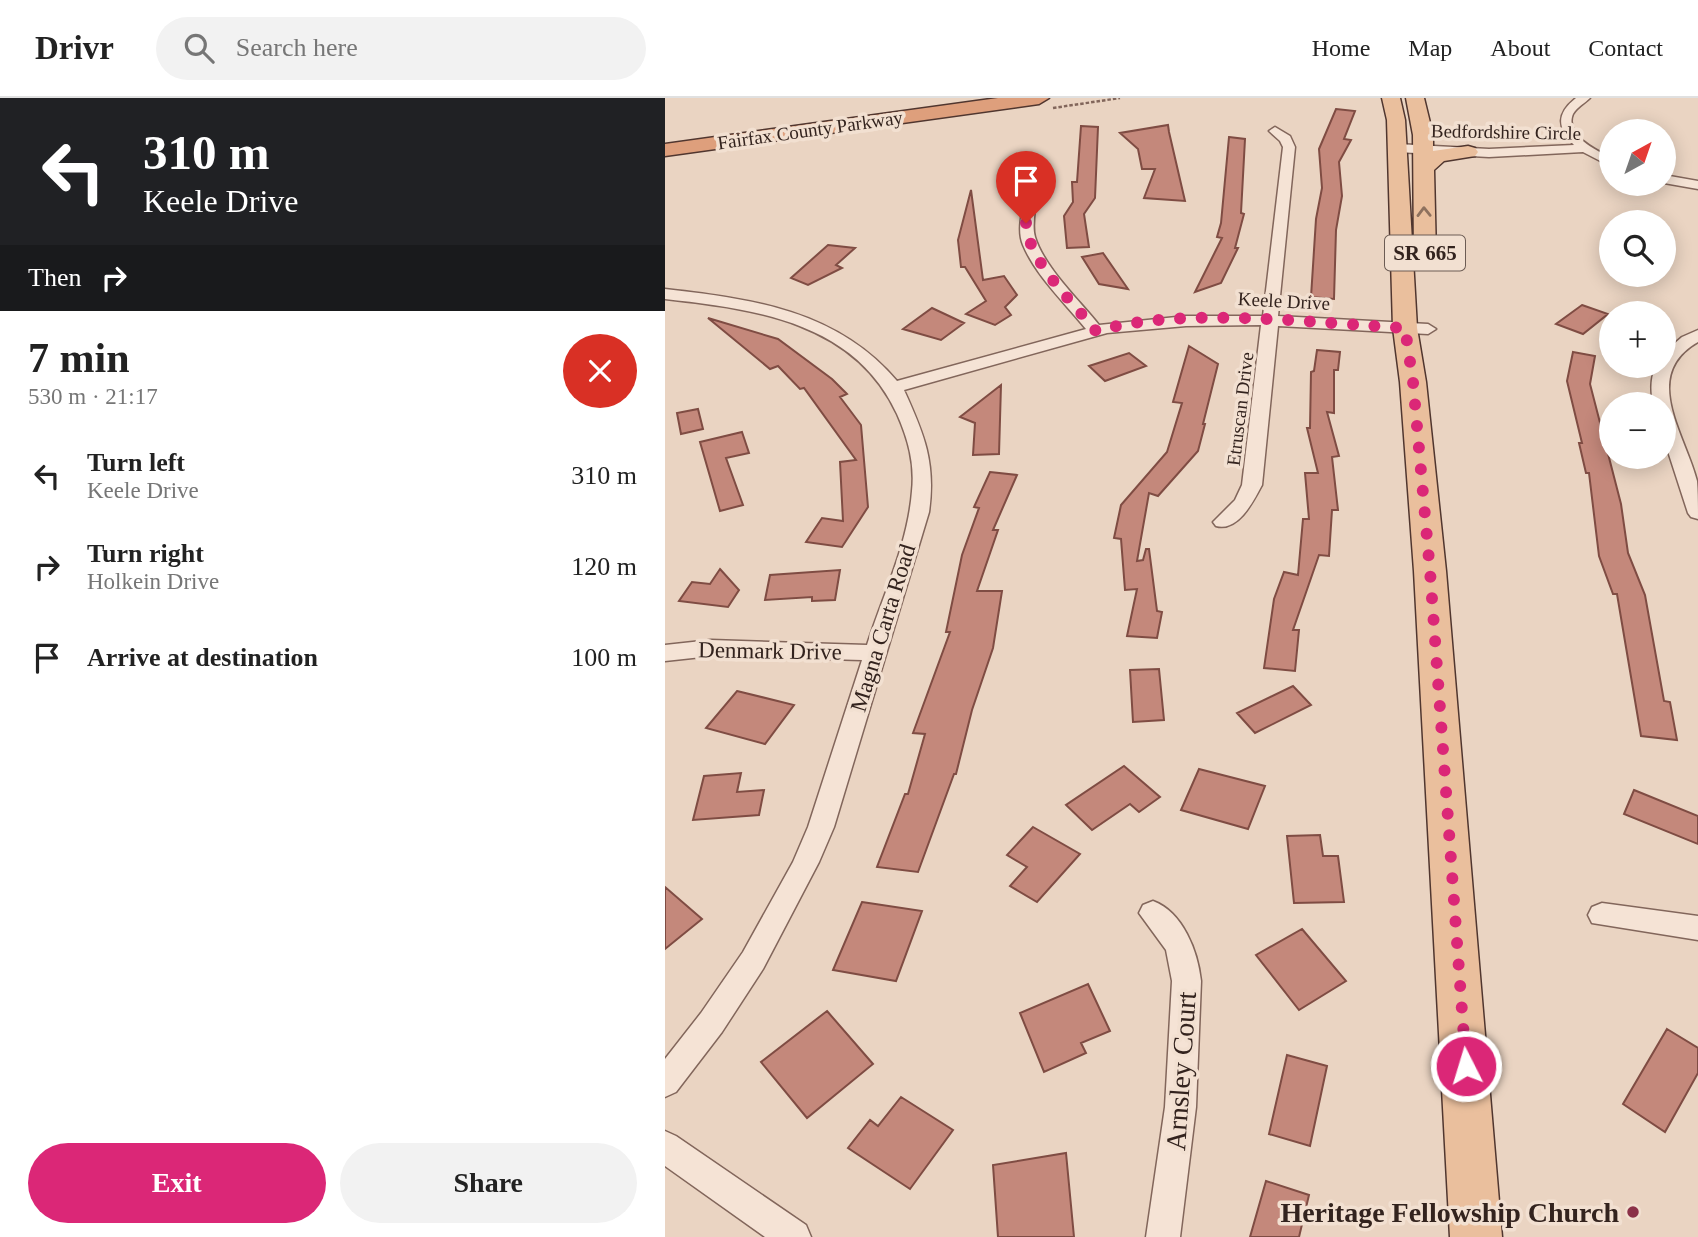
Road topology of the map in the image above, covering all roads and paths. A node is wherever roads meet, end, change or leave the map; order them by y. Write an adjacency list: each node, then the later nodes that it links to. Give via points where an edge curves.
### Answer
1 (936, 98): 7 (highway, Fairfax County Parkway)
2 (1039, 98): 10 (highway, Fairfax County Parkway)
3 (1391, 98): 8 (main road, SR 665)
4 (1415, 98): 13 (main road, SR 665)
5 (1584, 98): 9 (street, via 1565,117 1567,130)
6 (1275, 131): 19 (street, Etruscan Drive, via 1289,147)
7 (665, 135)
8 (1397, 148): 13 (street, Bedfordshire Circle); 20 (main road, SR 665)
9 (1583, 148): 11 (street, Bedfordshire Circle); 12 (street, Bedfordshire Circle)
10 (665, 150)
11 (1468, 152): 13 (main road)
12 (1599, 156)
13 (1423, 159): 17 (main road, SR 665, one-way to 13)
14 (1017, 169): 21 (street, via 1031,183 1026,223 1030,245)
15 (1677, 181): 16 (street)
16 (1698, 185)
17 (1426, 281)
18 (665, 294): 23 (street, Magna Carta Road, via 733,301 807,322 854,348)
19 (1271, 321): 20 (street, Keele Drive); 21 (street, Keele Drive, via 1184,319); 27 (street, Etruscan Drive, via 1252,485 1243,503)
20 (1420, 321): 37 (main road, SR 665, via 1433,383 1430,571)
21 (1096, 331): 23 (street, Keele Drive)
22 (1698, 335): 24 (street, via 1669,356 1661,371)
23 (895, 387): 29 (street, Magna Carta Road, via 921,453 923,477 914,528)
24 (1659, 392)
25 (1676, 447): 26 (street)
26 (1698, 512)
27 (1223, 522)
28 (665, 653): 29 (street, Denmark Drive, via 711,648)
29 (876, 653): 33 (street, Magna Carta Road, via 821,827 780,918 723,1007)
30 (1153, 913): 36 (street, Arnsley Court, via 1181,951 1187,975 1183,1083)
31 (1602, 915): 32 (street)
32 (1698, 928)
33 (665, 1082)
34 (665, 1147): 35 (street)
35 (794, 1237)
36 (1163, 1237)
37 (1476, 1237)

